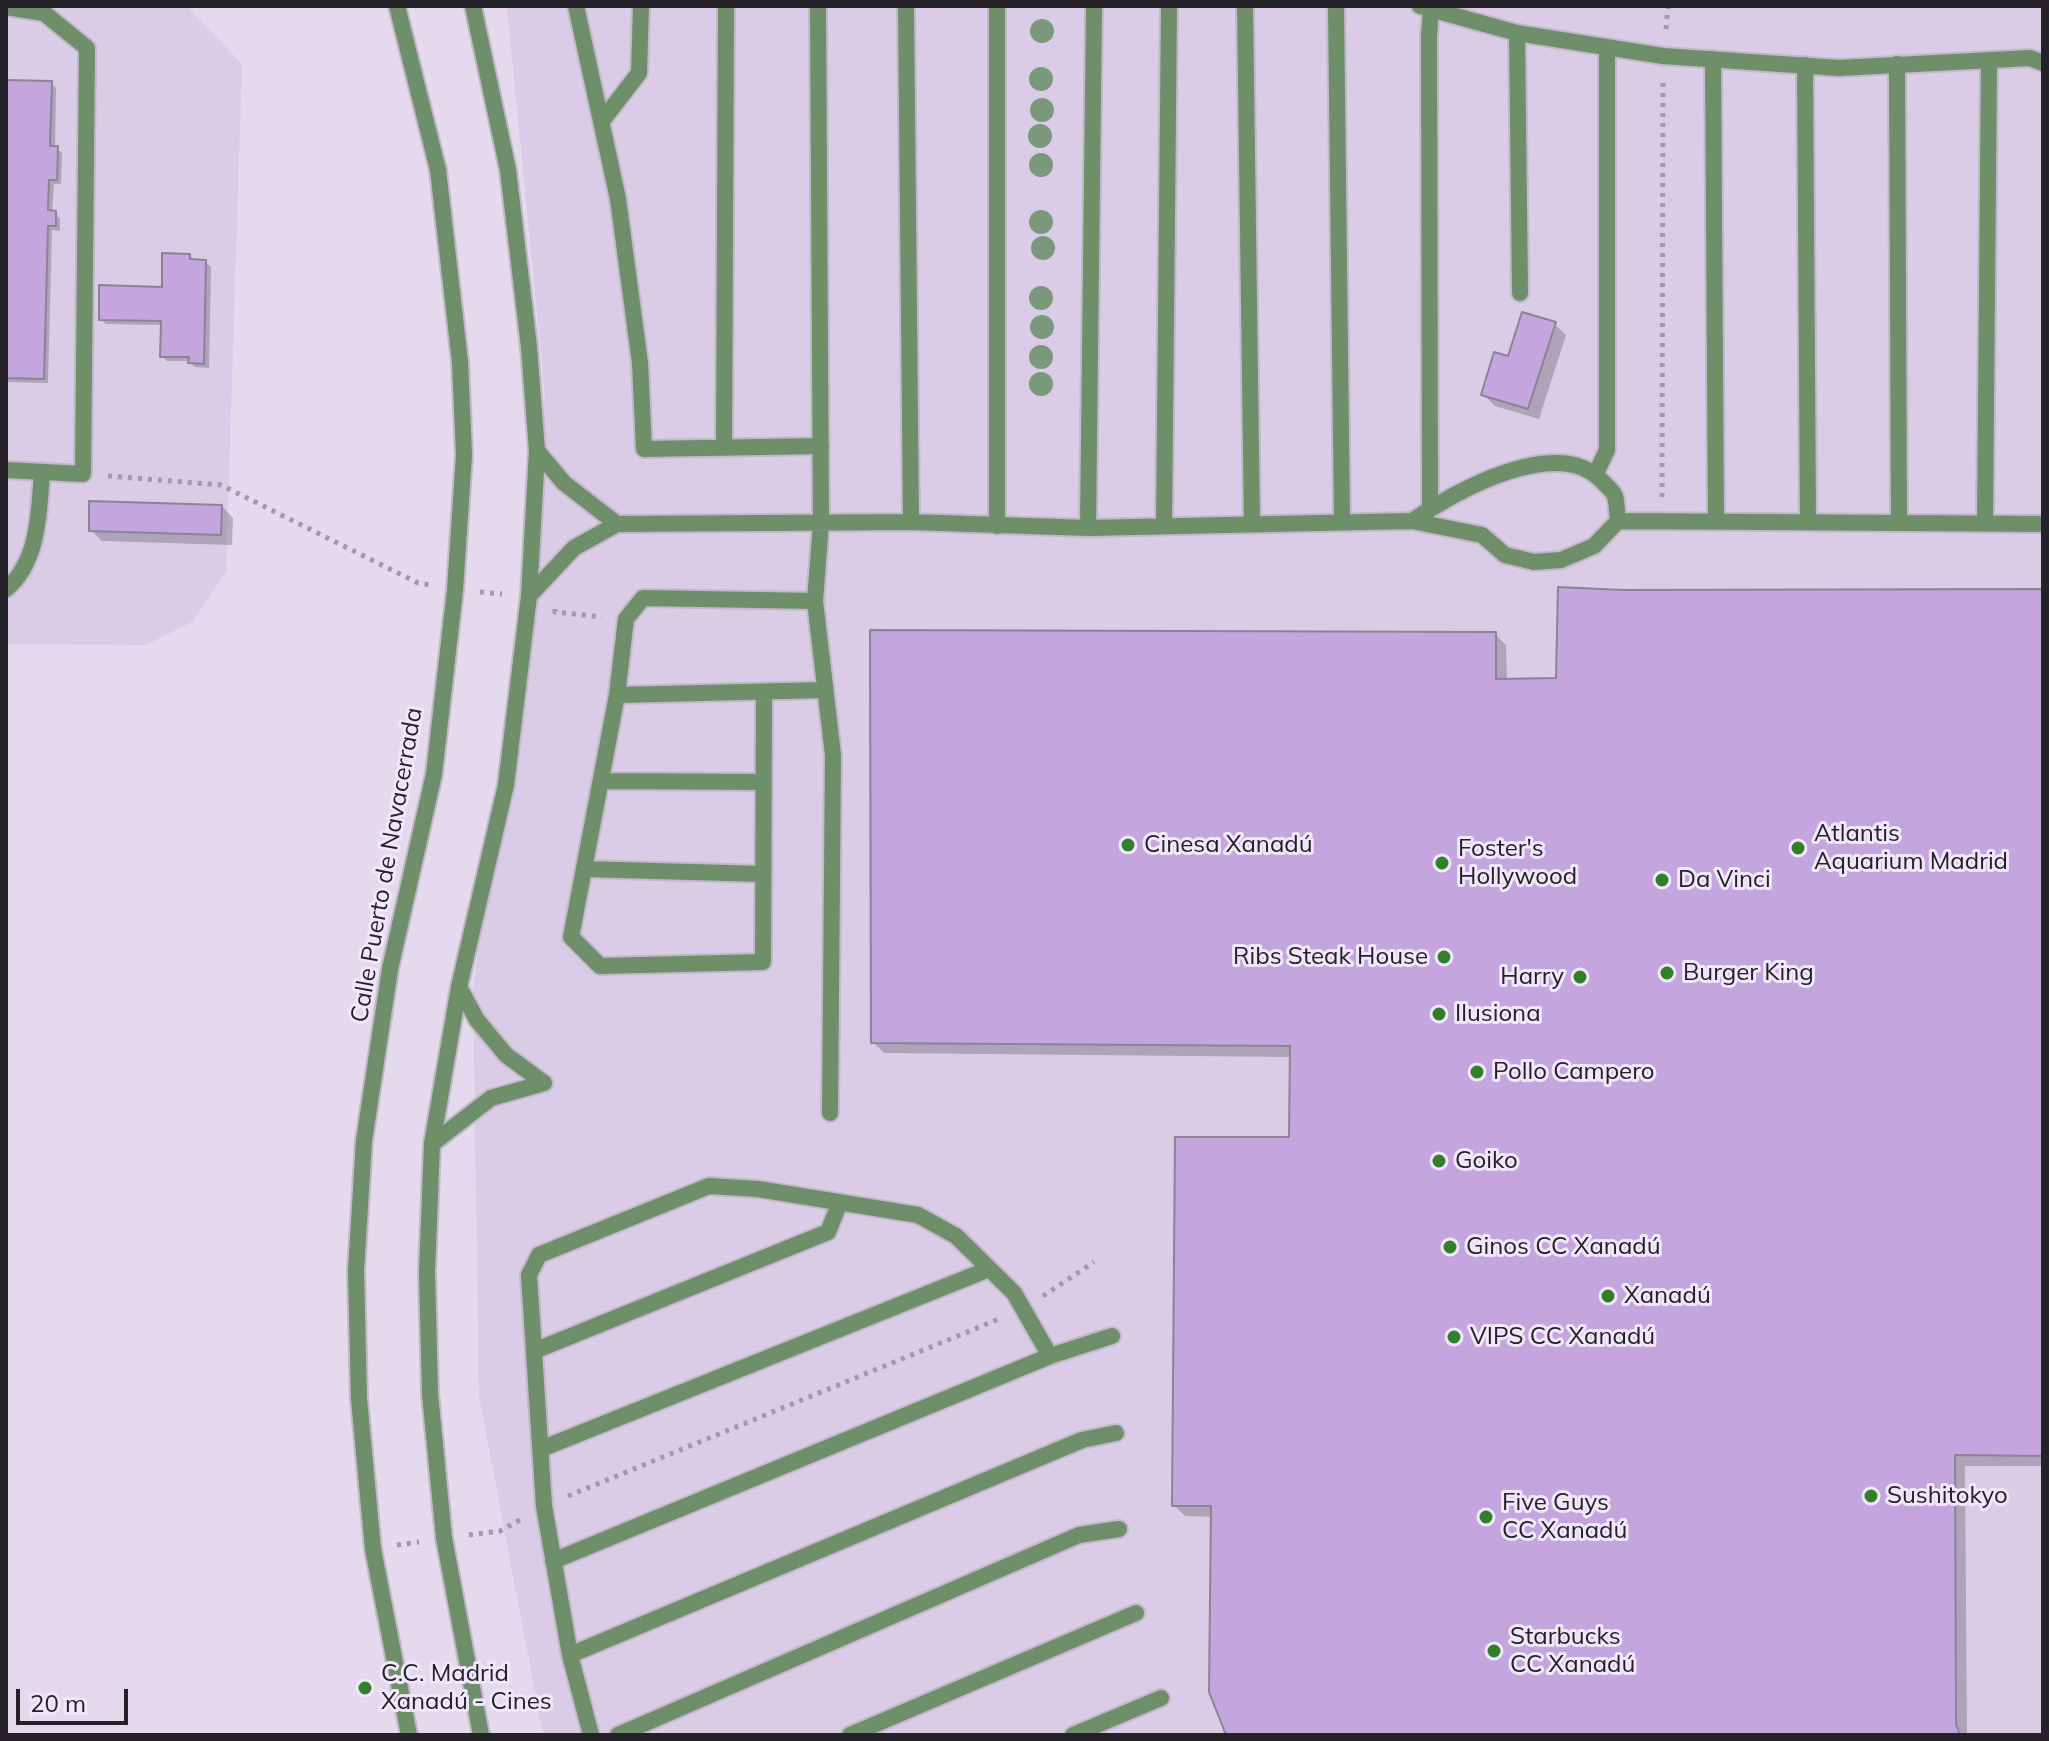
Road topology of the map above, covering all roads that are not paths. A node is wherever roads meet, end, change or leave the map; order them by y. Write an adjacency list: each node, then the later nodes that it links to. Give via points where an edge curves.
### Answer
1 (397, 6): 71 (street, Calle Puerto de Navacerrada, via 438,170 460,362 464,455 434,774 390,969 364,1141 356,1271 359,1399 373,1549)
2 (473, 6): 26 (street, via 508,170)
3 (576, 6): 22 (street)
4 (641, 6): 22 (street, via 639,73)
5 (726, 6): 25 (street)
6 (818, 6): 24 (street)
7 (906, 6): 35 (street)
8 (997, 6): 43 (street)
9 (1094, 6): 45 (street)
10 (1169, 6): 44 (street)
11 (1245, 6): 40 (street)
12 (1336, 6): 31 (street)
13 (6, 7): 28 (street, via 44,13 87,48 83,474)
14 (1426, 8): 15 (street); 30 (street)
15 (1517, 33): 16 (street); 23 (street)
16 (1607, 47): 17 (street); 29 (street, via 1607,450)
17 (1713, 59): 21 (street); 34 (street)
18 (1989, 60): 19 (street, via 2030,58); 20 (street); 41 (street)
19 (2043, 63)
20 (1897, 64): 21 (street); 38 (street)
21 (1805, 65): 36 (street)
22 (602, 121): 25 (street, via 640,363 644,449)
23 (1520, 293)
24 (821, 446): 25 (street); 37 (street)
25 (724, 448)
26 (537, 451): 39 (street, via 564,483); 47 (street)
27 (6, 470): 28 (street)
28 (42, 472): 46 (street, via 37,531 19,578)
29 (1596, 473): 30 (street, via 1566,463 1521,466); 33 (street, via 1615,494)
30 (1430, 508): 32 (street)
31 (1342, 521): 32 (street); 40 (street)
32 (1412, 521): 33 (street, via 1482,535 1505,555 1534,562 1561,560 1594,546)
33 (1618, 521): 34 (street)
34 (1716, 521): 36 (street)
35 (911, 522): 37 (street); 43 (street)
36 (1808, 522): 38 (street)
37 (821, 523): 39 (street); 48 (street)
38 (1899, 523): 41 (street)
39 (617, 524): 47 (street, via 574,548)
40 (1252, 524): 44 (street)
41 (1985, 524): 42 (street)
42 (2043, 524)
43 (997, 526): 45 (street)
44 (1164, 526): 45 (street)
45 (1088, 528)
46 (6, 589)
47 (529, 596): 56 (street, via 506,785)
48 (815, 601): 49 (street); 51 (street, via 643,598 626,619)
49 (825, 690): 50 (street); 57 (street, via 833,755)
50 (764, 692): 51 (street); 53 (street)
51 (617, 695): 52 (street)
52 (601, 781): 53 (street); 54 (street)
53 (764, 782): 55 (street)
54 (584, 869): 55 (street); 55 (street, via 571,937 600,966 763,962)
55 (763, 874)
56 (459, 987): 58 (street); 58 (street, via 506,1055 544,1083 491,1098)
57 (830, 1113)
58 (432, 1144): 72 (street, via 430,1394 444,1538)
59 (840, 1202): 60 (street, via 918,1215 956,1236); 62 (street, via 828,1232); 62 (street, via 709,1186 539,1255 529,1275)
60 (989, 1269): 63 (street, via 1014,1293); 65 (street)
61 (1112, 1336): 63 (street)
62 (534, 1351): 65 (street)
63 (1050, 1356): 67 (street)
64 (1116, 1433): 69 (street, via 1068,1446)
65 (541, 1449): 67 (street)
66 (1119, 1529): 74 (street, via 1079,1535)
67 (553, 1561): 69 (street)
68 (1136, 1613): 75 (street)
69 (570, 1655): 73 (street)
70 (1161, 1698): 76 (street)
71 (409, 1735)
72 (481, 1735)
73 (591, 1735)
74 (618, 1735)
75 (850, 1735)
76 (1073, 1735)

